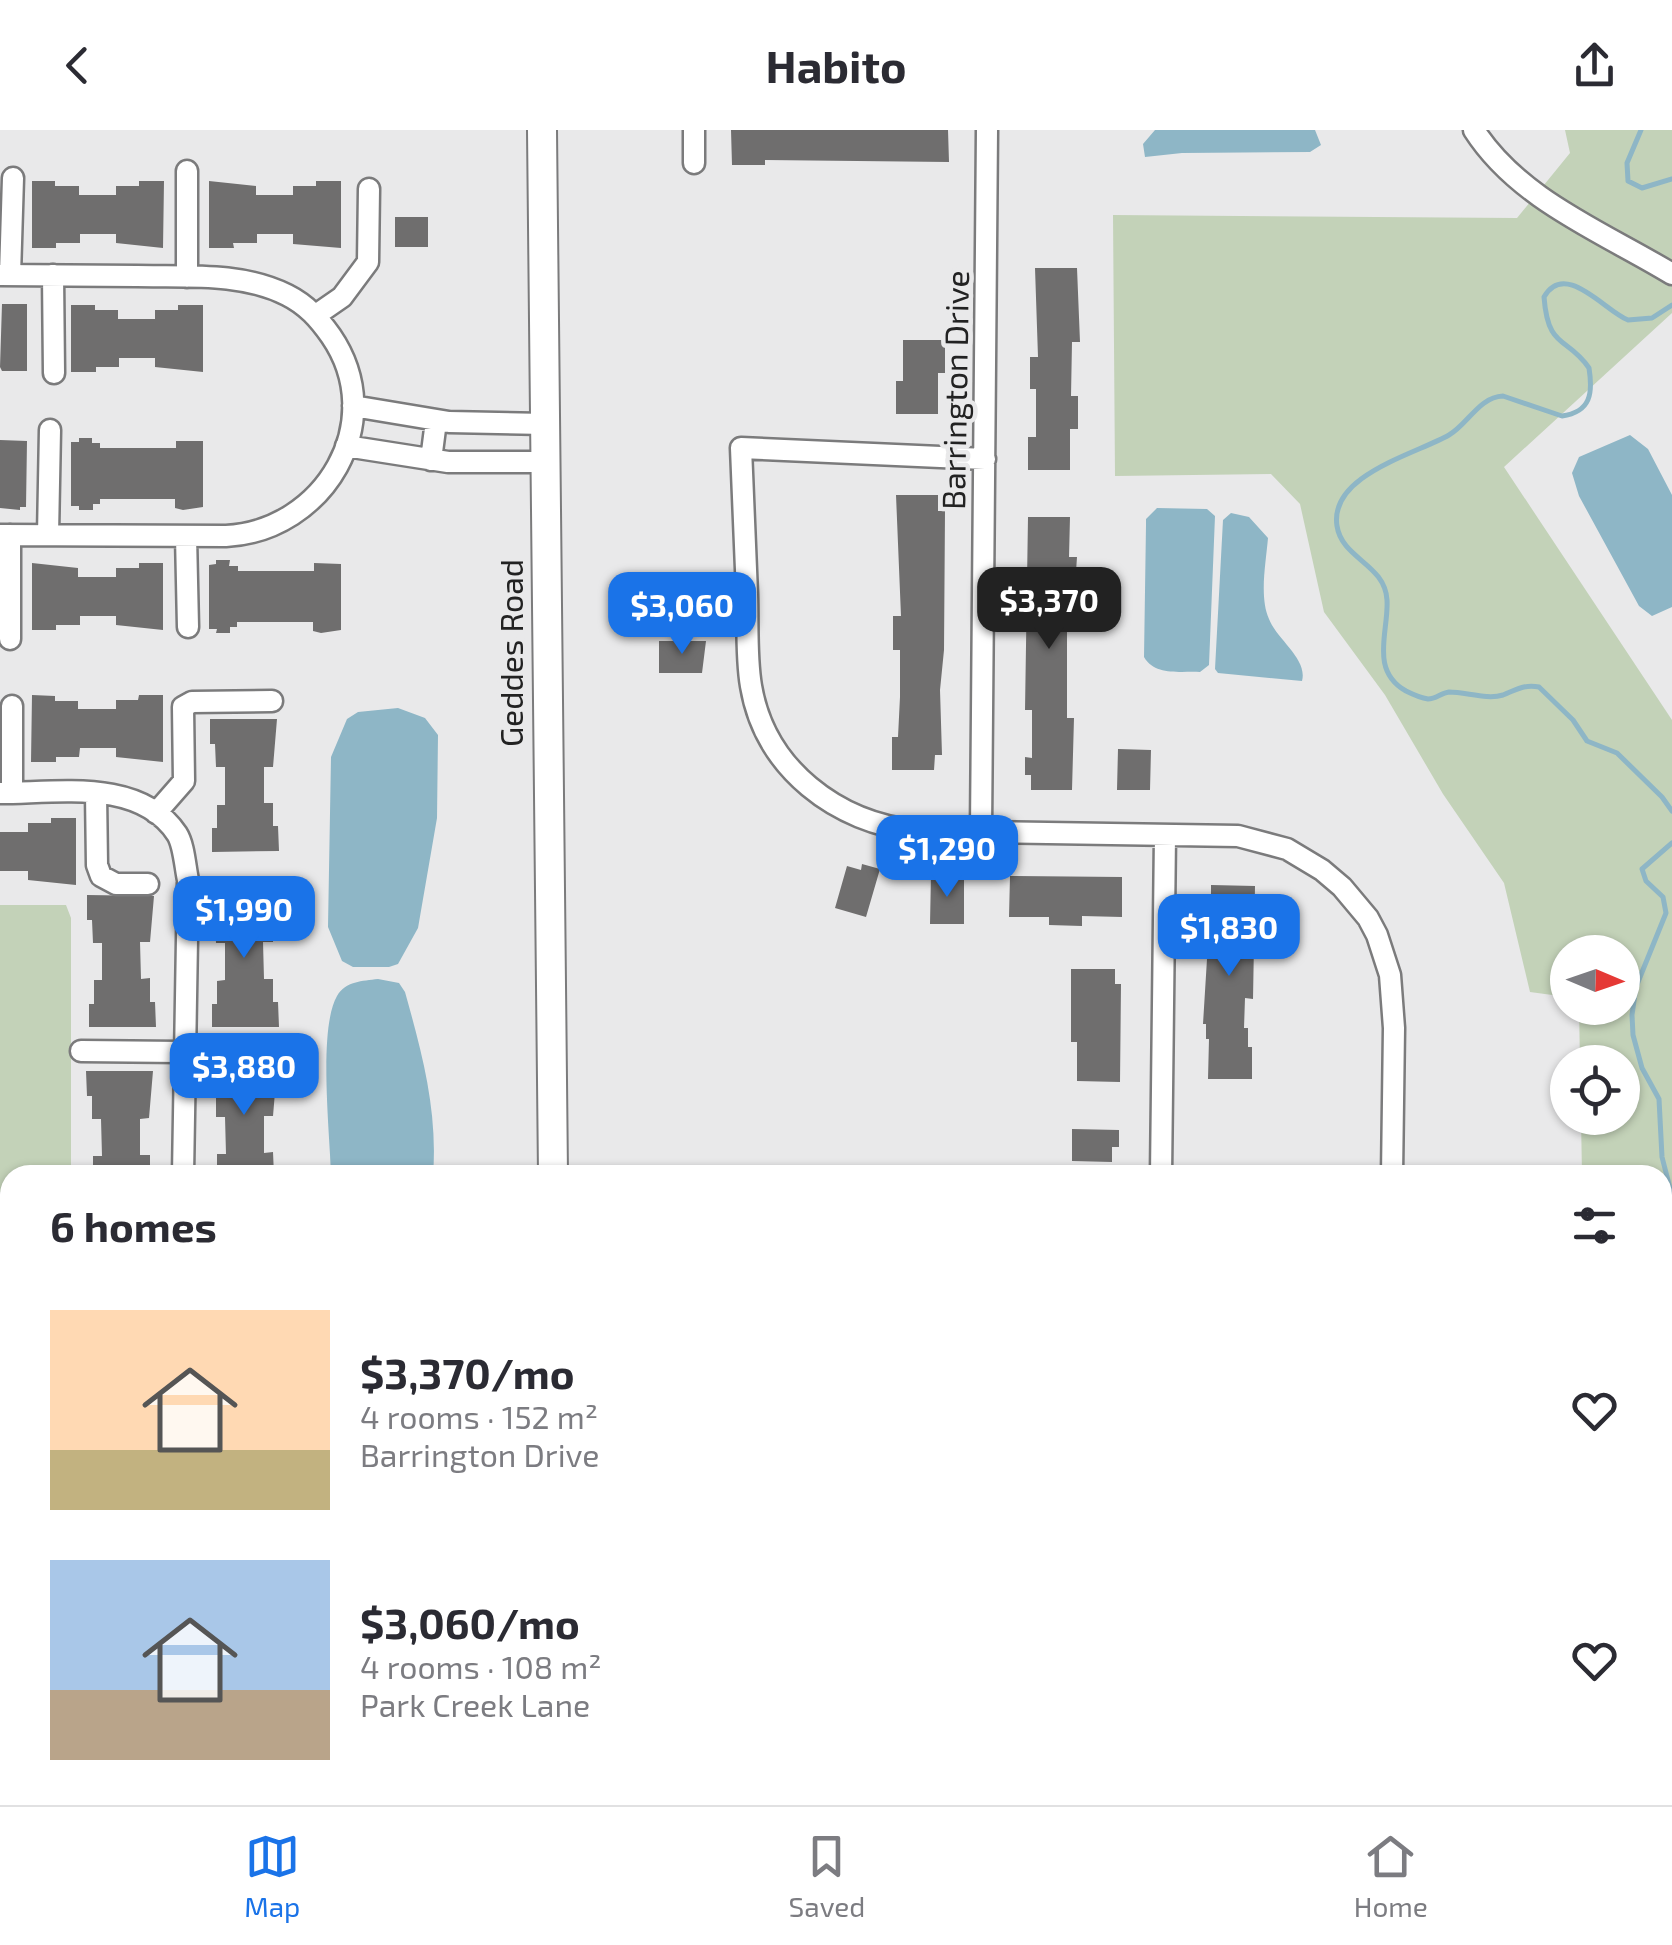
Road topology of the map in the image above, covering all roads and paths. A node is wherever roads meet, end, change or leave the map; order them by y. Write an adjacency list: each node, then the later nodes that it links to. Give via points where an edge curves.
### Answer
1 (542, 130): 17 (main road, Geddes Road)
2 (694, 130): 5 (street)
3 (987, 130): 20 (street, Barrington Drive)
4 (1474, 130): 9 (street, via 1540,197)
5 (694, 163)
6 (187, 170): 12 (street)
7 (13, 178): 10 (street)
8 (369, 189): 13 (street, via 368,262 342,297)
9 (1672, 274)
10 (5, 275): 11 (street)
11 (53, 276): 12 (street); 14 (street)
12 (187, 277): 13 (street, via 270,287)
13 (316, 316): 15 (street, via 344,362)
14 (54, 372)
15 (352, 415): 16 (street); 19 (street)
16 (436, 420): 17 (street); 21 (street)
17 (545, 424): 22 (main road, Geddes Road)
18 (50, 430): 24 (street)
19 (346, 446): 21 (street); 25 (street, via 318,496 276,525 248,534)
20 (985, 458): 33 (street, Barrington Drive); 33 (street, via 741,448 750,682 770,740 808,788 862,820 917,831)
21 (432, 460): 22 (street)
22 (546, 462): 40 (main road, Geddes Road)
23 (5, 535): 24 (street); 27 (street)
24 (48, 536): 25 (street)
25 (186, 536): 26 (street)
26 (188, 628)
27 (10, 639)
28 (272, 701): 32 (street, via 182,707 184,780)
29 (12, 706): 30 (street)
30 (6, 793): 31 (street)
31 (96, 794): 32 (street, via 115,794); 35 (street, via 101,876 116,884)
32 (153, 810): 37 (street, via 179,835 188,880)
33 (981, 830): 34 (street)
34 (1165, 835): 41 (street); 42 (street, via 1238,836 1286,850 1322,870 1368,918 1393,994)
35 (148, 884)
36 (81, 1051): 37 (street)
37 (185, 1051): 38 (street); 39 (street)
38 (291, 1053)
39 (183, 1165)
40 (553, 1165)
41 (1161, 1165)
42 (1392, 1165)

